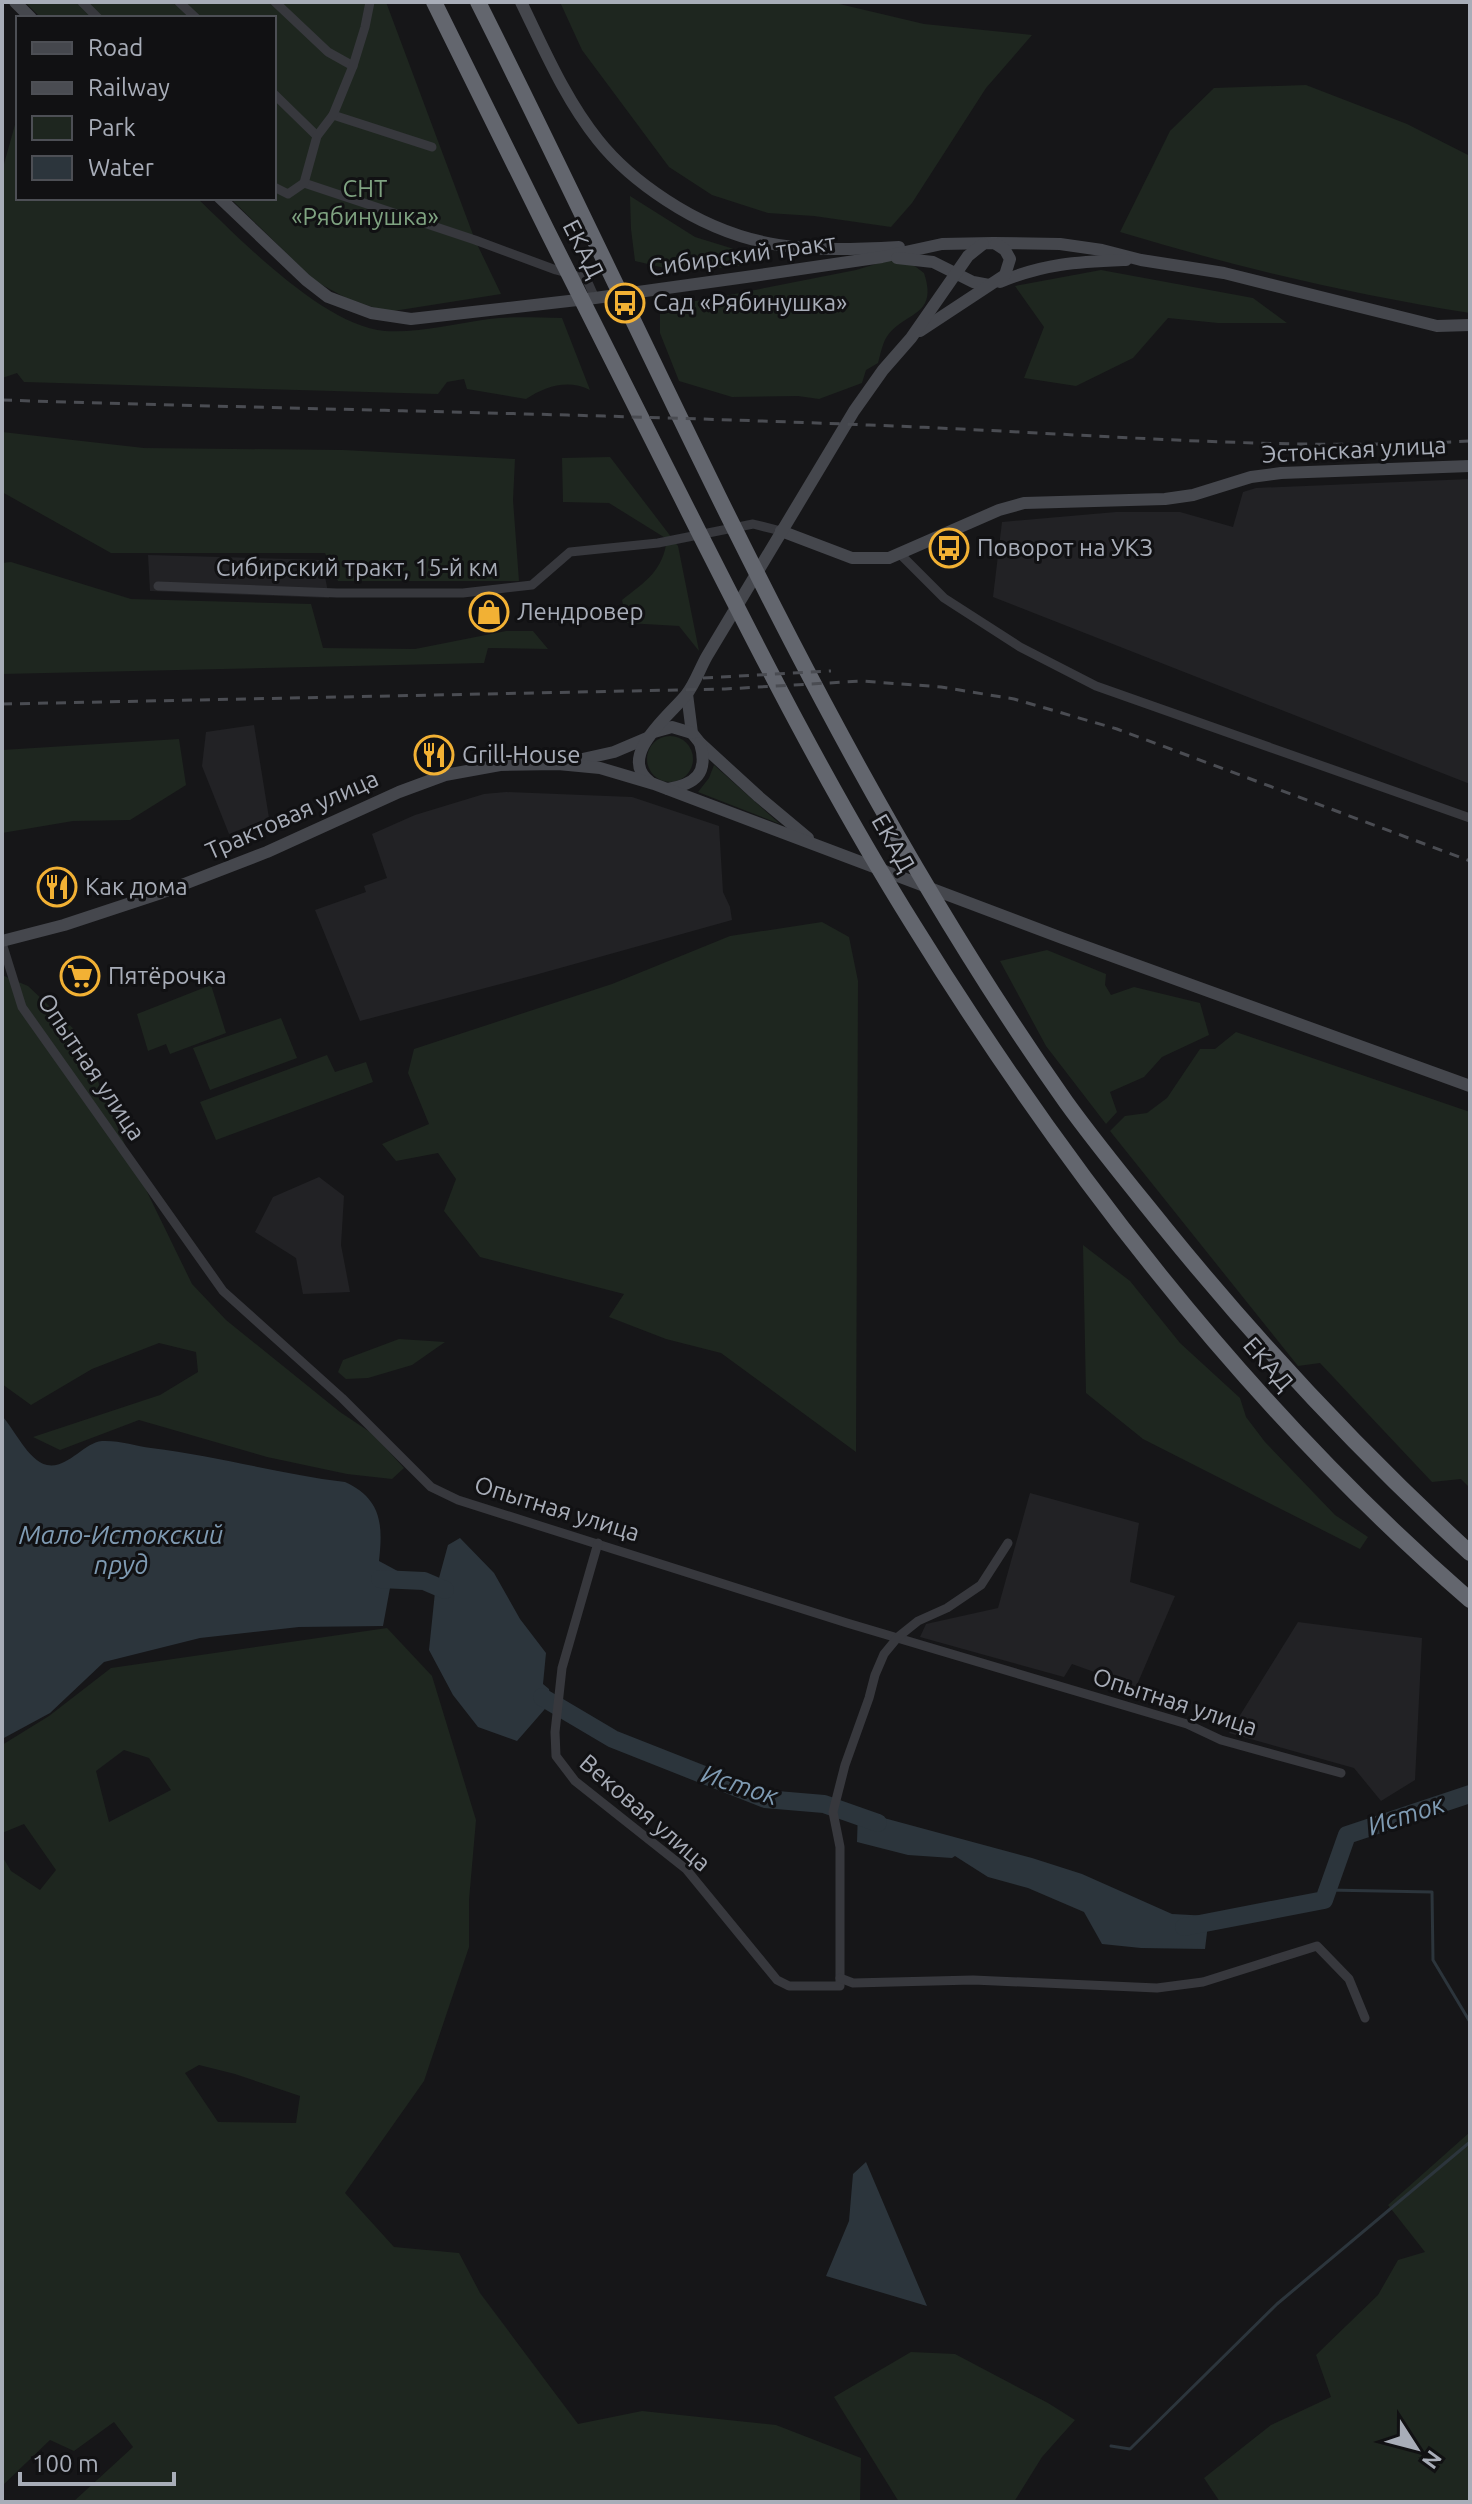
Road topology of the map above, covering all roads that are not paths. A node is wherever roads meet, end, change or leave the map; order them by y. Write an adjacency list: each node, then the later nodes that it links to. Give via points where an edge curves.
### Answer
1 (179, 2): 7 (street)
2 (275, 2): 8 (street, via 328,52)
3 (370, 2): 8 (street)
4 (434, 2): 46 (highway, ЕКАД, via 758,651 946,977 1067,1154 1224,1351 1331,1467)
5 (478, 2): 45 (highway, ЕКАД, via 792,644 965,949 1067,1103 1221,1297 1334,1421)
6 (521, 2): 17 (main road, via 596,139 629,173 699,220 785,247 846,250)
7 (194, 16)
8 (353, 66): 10 (street)
9 (276, 96): 11 (street)
10 (333, 115): 11 (street); 12 (street)
11 (317, 136): 13 (street)
12 (432, 147)
13 (304, 183): 14 (street, via 288,194); 25 (street, via 586,278)
14 (276, 188)
15 (222, 200): 25 (main road, Сибирский тракт, via 328,297 371,313 436,318)
16 (990, 243): 17 (main road, Сибирский тракт); 20 (main road); 21 (main road, Сибирский тракт, via 1060,244); 24 (main road, via 1010,259 1007,272)
17 (942, 244): 18 (main road, Сибирский тракт)
18 (882, 257): 19 (main road, Сибирский тракт); 25 (main road, Сибирский тракт)
19 (917, 260): 22 (main road, Сибирский тракт); 26 (main road, via 939,274)
20 (966, 260): 22 (main road); 23 (main road)
21 (1141, 260): 24 (main road, Сибирский тракт, via 1056,263); 27 (main road, Сибирский тракт, via 1224,273 1437,326)
22 (958, 274): 23 (main road, Сибирский тракт); 26 (main road)
23 (973, 282): 24 (main road, Сибирский тракт)
24 (994, 284): 28 (main road)
25 (595, 298)
26 (938, 299): 28 (main road)
27 (1470, 325)
28 (911, 338): 30 (main road, via 854,411)
29 (1470, 466): 31 (main road, Эстонская улица, via 1281,473 1165,499 1024,503)
30 (781, 531): 31 (main road, Эстонская улица, via 852,558); 32 (street, Сибирский тракт, 15-й км, via 753,524 658,543 570,552 532,585 463,593); 33 (main road)
31 (901, 555): 39 (street, via 944,598 1020,647 1096,686)
32 (158, 586)
33 (687, 694): 34 (main road); 35 (main road)
34 (650, 736): 35 (main road, via 672,727); 36 (main road, via 614,752); 37 (main road, via 639,762)
35 (696, 738): 38 (main road, via 703,754 696,779); 40 (main road)
36 (558, 764): 37 (main road, via 600,768); 41 (main road, Трактовая улица, via 500,765 445,775 161,893)
37 (654, 784): 38 (main road)
38 (668, 789): 40 (main road)
39 (1470, 818)
40 (813, 842): 42 (main road)
41 (2, 942): 43 (street, Опытная улица, via 22,1007 223,1291 431,1487)
42 (1470, 1086)
43 (598, 1543): 47 (street, Опытная улица); 49 (street, Вековая улица, via 562,1668 556,1756 590,1794 686,1869 777,1980 789,1986)
44 (1008, 1543): 47 (street, via 981,1585)
45 (1470, 1553)
46 (1470, 1600)
47 (898, 1637): 48 (street, Опытная улица); 49 (street, via 875,1675 833,1812 840,1847)
48 (1341, 1773)
49 (840, 1982): 50 (street, Вековая улица, via 973,1980 1157,1988 1203,1982 1317,1946 1349,1979)
50 (1365, 2018)

